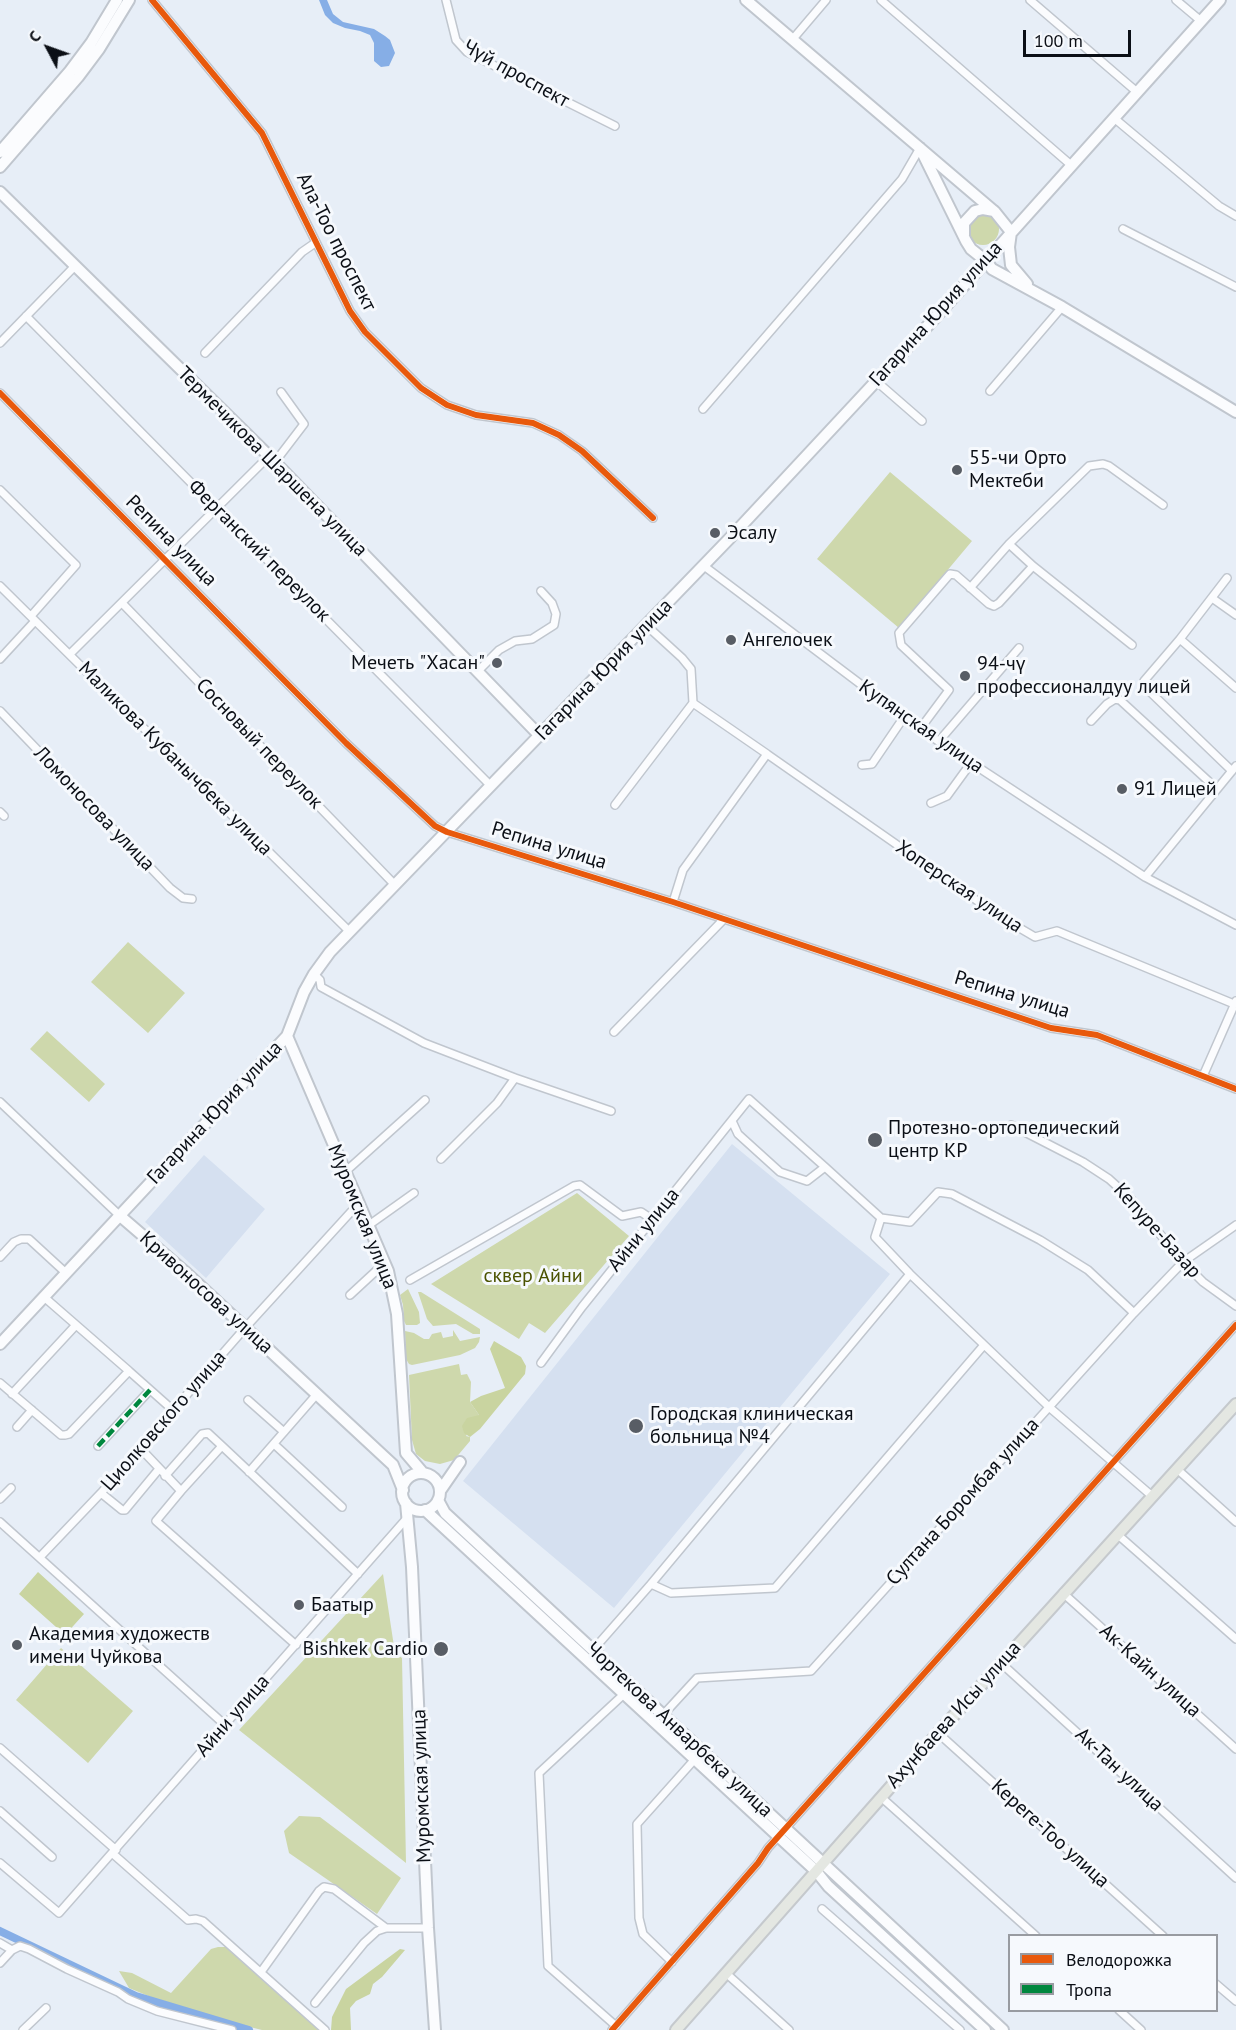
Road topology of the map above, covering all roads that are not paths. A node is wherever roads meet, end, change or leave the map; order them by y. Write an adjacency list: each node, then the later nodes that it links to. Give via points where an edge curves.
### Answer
1 (117, 0): 17 (main road, via 70,71)
2 (129, 0): 19 (main road, via 78,77)
3 (152, 0): 26 (street, Ала-Тоо проспект, via 262,133)
4 (446, 0): 15 (street, Чүй проспект, via 456,40 467,52)
5 (746, 0): 12 (main road)
6 (826, 0): 12 (street)
7 (881, 0): 18 (street)
8 (1030, 0): 13 (street)
9 (1176, 0): 11 (street)
10 (1220, 0): 11 (main road, Гагарина Юрия улица)
11 (1201, 21): 13 (main road, Гагарина Юрия улица)
12 (792, 39): 16 (main road)
13 (1137, 92): 14 (main road, Гагарина Юрия улица)
14 (1114, 118): 18 (main road, Гагарина Юрия улица); 22 (street)
15 (615, 126)
16 (920, 148): 21 (main road); 25 (main road); 39 (street, via 902,179)
17 (0, 152)
18 (1071, 165): 24 (main road, Гагарина Юрия улица)
19 (0, 167)
20 (0, 192): 28 (main road, Термечикова Шаршена улица)
21 (995, 212): 24 (main road); 25 (main road, via 983,209 969,216 964,223)
22 (1236, 216)
23 (1124, 230): 29 (street)
24 (1011, 232): 27 (main road, Гагарина Юрия улица); 30 (main road, via 1011,265)
25 (966, 241): 27 (main road)
26 (315, 243): 34 (street); 46 (street, Ала-Тоо проспект, via 358,323 421,388 462,412 526,422 559,435 582,451)
27 (986, 261): 30 (main road); 35 (main road, Гагарина Юрия улица)
28 (75, 266): 32 (street); 42 (main road, Термечикова Шаршена улица)
29 (1236, 287)
30 (1036, 292): 31 (main road)
31 (1062, 307): 36 (street); 40 (main road)
32 (26, 316): 33 (street); 45 (street, Ферганский переулок)
33 (0, 344)
34 (205, 353)
35 (876, 381): 41 (street); 49 (main road, Гагарина Юрия улица)
36 (990, 391)
37 (281, 392): 42 (street, via 304,424)
38 (0, 393): 48 (street, Репина улица)
39 (703, 408)
40 (1236, 412)
41 (922, 421)
42 (272, 459): 45 (street); 65 (main road, Термечикова Шаршена улица)
43 (0, 490): 58 (street, via 76,565)
44 (1163, 505): 47 (street, via 1109,466 1089,466)
45 (216, 507): 48 (street); 78 (street, Ферганский переулок)
46 (653, 518)
47 (1009, 544): 50 (street); 53 (street)
48 (166, 558): 56 (street); 82 (street, Репина улица, via 346,742 435,826)
49 (704, 566): 59 (main road, Гагарина Юрия улица); 69 (street, Купянская улица)
50 (1033, 566): 53 (street, via 994,606); 61 (street)
51 (1227, 578): 55 (street)
52 (0, 586): 58 (street, Маликова Кубанычбека улица)
53 (970, 588): 71 (street, via 950,574 899,633 902,645 949,690)
54 (541, 591): 65 (street, via 554,608 554,625 532,639 515,641 499,650)
55 (1212, 598): 57 (street); 60 (street)
56 (122, 603): 63 (street); 84 (street, Сосновый переулок)
57 (1236, 615)
58 (33, 618): 63 (street, Маликова Кубанычбека улица); 64 (street)
59 (647, 626): 67 (street, via 691,669); 72 (main road, Гагарина Юрия улица)
60 (1180, 639): 66 (street); 77 (street, via 1144,681 1144,686)
61 (1132, 645)
62 (1019, 648): 73 (street)
63 (70, 654): 89 (street, Маликова Кубанычбека улица)
64 (0, 658)
65 (477, 672): 72 (main road, Термечикова Шаршена улица)
66 (1236, 688)
67 (693, 703): 74 (street, Хоперская улица); 81 (street)
68 (0, 711): 85 (street, Ломоносова улица, via 170,888 183,898)
69 (904, 717): 71 (street, Купянская улица); 76 (street, via 872,764)
70 (1090, 721): 79 (street, via 1107,704 1120,700)
71 (920, 729): 73 (street, Купянская улица)
72 (540, 736): 78 (main road, Гагарина Юрия улица)
73 (939, 741): 75 (street, Купянская улица)
74 (767, 754): 86 (street, via 683,870); 91 (street, Хоперская улица, via 1035,937 1057,931)
75 (971, 763): 80 (street, via 946,796); 83 (street, Купянская улица)
76 (862, 765)
77 (1234, 768): 79 (street)
78 (491, 786): 82 (main road, Гагарина Юрия улица)
79 (1217, 789): 83 (street)
80 (931, 803)
81 (615, 805)
82 (447, 832): 84 (main road, Гагарина Юрия улица); 86 (street, Репина улица)
83 (1145, 877): 88 (street, Купянская улица)
84 (395, 885): 89 (main road, Гагарина Юрия улица)
85 (192, 898)
86 (673, 902): 87 (street, Репина улица)
87 (724, 919): 92 (street); 94 (street, Репина улица, via 1051,1028 1096,1035)
88 (1236, 925)
89 (350, 932): 90 (main road, Гагарина Юрия улица)
90 (314, 974): 93 (main road, Гагарина Юрия улица); 95 (street, via 321,987 424,1043)
91 (1235, 1003): 94 (street, Хоперская улица)
92 (614, 1032)
93 (287, 1036): 104 (main road, Муромская улица); 107 (main road, Гагарина Юрия улица)
94 (1203, 1077): 96 (street, Репина улица)
95 (515, 1078): 99 (street); 102 (street, via 497,1103)
96 (1236, 1089)
97 (424, 1100): 104 (street)
98 (0, 1102): 107 (street, Кривоносова улица)
99 (611, 1112)
100 (732, 1121): 103 (street, via 738,1134 780,1172 807,1181); 103 (street, Айни улица, via 749,1099); 109 (street, Айни улица)
101 (1011, 1125): 113 (street, Кепуре-Базар, via 1109,1179)
102 (441, 1159)
103 (825, 1167): 108 (street)
104 (345, 1172): 106 (main road, Муромская улица)
105 (414, 1193): 110 (street)
106 (359, 1203): 110 (main road, Муромская улица); 124 (street, Циолковского улица)
107 (119, 1215): 115 (main road, Гагарина Юрия улица); 124 (main road, Кривоносова улица)
108 (880, 1218): 116 (street, via 875,1237); 121 (street, via 910,1222 938,1192 952,1194 1088,1270)
109 (653, 1220): 117 (street, via 641,1212 622,1216 580,1185 574,1186); 127 (street, Айни улица)
110 (369, 1225): 114 (main road, Муромская улица)
111 (1236, 1225): 113 (street, Султана Боромбая улица)
112 (0, 1257): 115 (street, via 14,1242 29,1239)
113 (1183, 1262): 120 (street, Кепуре-Базар); 121 (street, Султана Боромбая улица)
114 (388, 1270): 118 (street, via 377,1270); 144 (main road, Муромская улица, via 397,1314)
115 (66, 1273): 119 (main road, Гагарина Юрия улица)
116 (910, 1274): 126 (street); 169 (street)
117 (410, 1280)
118 (350, 1295)
119 (44, 1297): 122 (street); 125 (main road, Гагарина Юрия улица)
120 (1236, 1306)
121 (1134, 1313): 135 (street, Султана Боромбая улица)
122 (76, 1325): 128 (street); 131 (street)
123 (1236, 1325): 145 (street)
124 (245, 1328): 132 (main road, Кривоносова улица); 137 (street, Циолковского улица)
125 (0, 1344)
126 (984, 1346): 135 (street); 169 (street, via 775,1588 671,1593)
127 (541, 1363)
128 (129, 1371): 130 (street); 136 (street, via 69,1434 61,1435)
129 (0, 1383): 131 (street)
130 (150, 1390): 137 (street); 141 (street)
131 (12, 1394): 136 (street)
132 (317, 1394): 139 (street); 146 (main road, Кривоносова улица)
133 (248, 1400): 139 (street)
134 (1236, 1404): 148 (main road, Ахунбаева Исы улица)
135 (1050, 1407): 145 (street); 176 (street, Султана Боромбая улица, via 811,1671 697,1678)
136 (32, 1410): 138 (street)
137 (174, 1411): 143 (street, Циолковского улица)
138 (17, 1427)
139 (284, 1432): 140 (street)
140 (274, 1444): 149 (street); 160 (street)
141 (98, 1446)
142 (222, 1446): 149 (street); 151 (street, via 208,1433 202,1434); 154 (street)
143 (140, 1448): 147 (street); 155 (street, Циолковского улица)
144 (406, 1453): 146 (main road, via 402,1465); 150 (main road)
145 (1113, 1463): 157 (street); 184 (street)
146 (393, 1465): 153 (main road, Кривоносова улица)
147 (159, 1469): 151 (street); 155 (street, via 125,1509)
148 (1177, 1469): 157 (main road, Ахунбаева Исы улица); 164 (street)
149 (249, 1472): 168 (street)
150 (426, 1474): 153 (main road, via 409,1477); 156 (main road, via 437,1481); 156 (main road, via 444,1471 459,1462)
151 (165, 1476): 154 (street)
152 (11, 1488): 158 (street)
153 (403, 1490): 159 (main road)
154 (181, 1491): 172 (street, via 156,1521)
155 (101, 1493): 167 (street, Циолковского улица)
156 (439, 1495): 161 (main road, via 431,1508); 173 (main road, Чортекова Анварбека улица, via 445,1513)
157 (1152, 1496): 165 (main road, Ахунбаева Исы улица)
158 (0, 1499)
159 (406, 1503): 161 (main road); 162 (main road, Муромская улица)
160 (342, 1507)
161 (423, 1511): 166 (main road); 175 (main road, Чортекова Анварбека улица)
162 (408, 1518): 166 (main road, Муромская улица); 168 (street, Айни улица)
163 (0, 1522): 167 (street)
164 (1236, 1522)
165 (1117, 1534): 170 (main road, Ахунбаева Исы улица); 171 (street)
166 (410, 1542): 192 (main road, Муромская улица)
167 (40, 1557): 177 (street)
168 (358, 1574): 172 (street, Айни улица)
169 (651, 1584): 173 (street)
170 (1063, 1593): 174 (main road, Ахунбаева Исы улица); 180 (street, Ак-Кайн улица)
171 (1236, 1639)
172 (296, 1644): 177 (street, Айни улица)
173 (593, 1650): 176 (main road, Чортекова Анварбека улица)
174 (1001, 1663): 178 (main road, Ахунбаева Исы улица); 189 (street, Ак-Тан улица)
175 (624, 1694): 181 (main road, Чортекова Анварбека улица); 206 (street, via 539,1773 548,1966)
176 (663, 1715): 184 (main road, Чортекова Анварбека улица)
177 (225, 1725): 185 (street, Айни улица)
178 (938, 1733): 182 (main road, Ахунбаева Исы улица); 194 (street, Кереге-Тоо улица)
179 (0, 1748): 185 (street)
180 (1236, 1749)
181 (695, 1759): 184 (main road, Чортекова Анварбека улица); 197 (street, via 636,1824 643,1934)
182 (881, 1797): 188 (main road, Ахунбаева Исы улица); 193 (street)
183 (0, 1811): 186 (street)
184 (782, 1833): 188 (main road, Чортекова Анварбека улица); 197 (street)
185 (114, 1852): 187 (street, Айни улица, via 59,1913); 199 (street, via 188,1920 203,1922)
186 (52, 1857)
187 (0, 1863)
188 (820, 1867): 200 (main road, Ахунбаева Исы улица); 214 (main road, Чортекова Анварбека улица, via 828,1886); 215 (main road, Чортекова Анварбека улица, via 836,1877)
189 (1236, 1878)
190 (822, 1909): 213 (street)
191 (386, 1928): 192 (street); 199 (street, via 334,1889 324,1887); 203 (street, via 371,1936)
192 (428, 1928): 210 (main road, Муромская улица)
193 (1035, 1934)
194 (1162, 1934)
195 (0, 1943): 196 (street)
196 (12, 1950): 198 (street); 208 (street, via 20,1946 29,1949 157,2012)
197 (672, 1962): 206 (street)
198 (0, 1963)
199 (261, 1972): 209 (street)
200 (727, 1974): 211 (main road, Ахунбаева Исы улица); 212 (street)
201 (1218, 1985): 202 (street)
202 (1236, 2001)
203 (315, 2002)
204 (46, 2008): 207 (street)
205 (1121, 2012): 216 (street)
206 (614, 2028)
207 (23, 2030)
208 (232, 2030)
209 (326, 2030)
210 (435, 2030)
211 (676, 2030)
212 (789, 2030)
213 (960, 2030)
214 (985, 2030)
215 (1003, 2030)
216 (1141, 2030)

